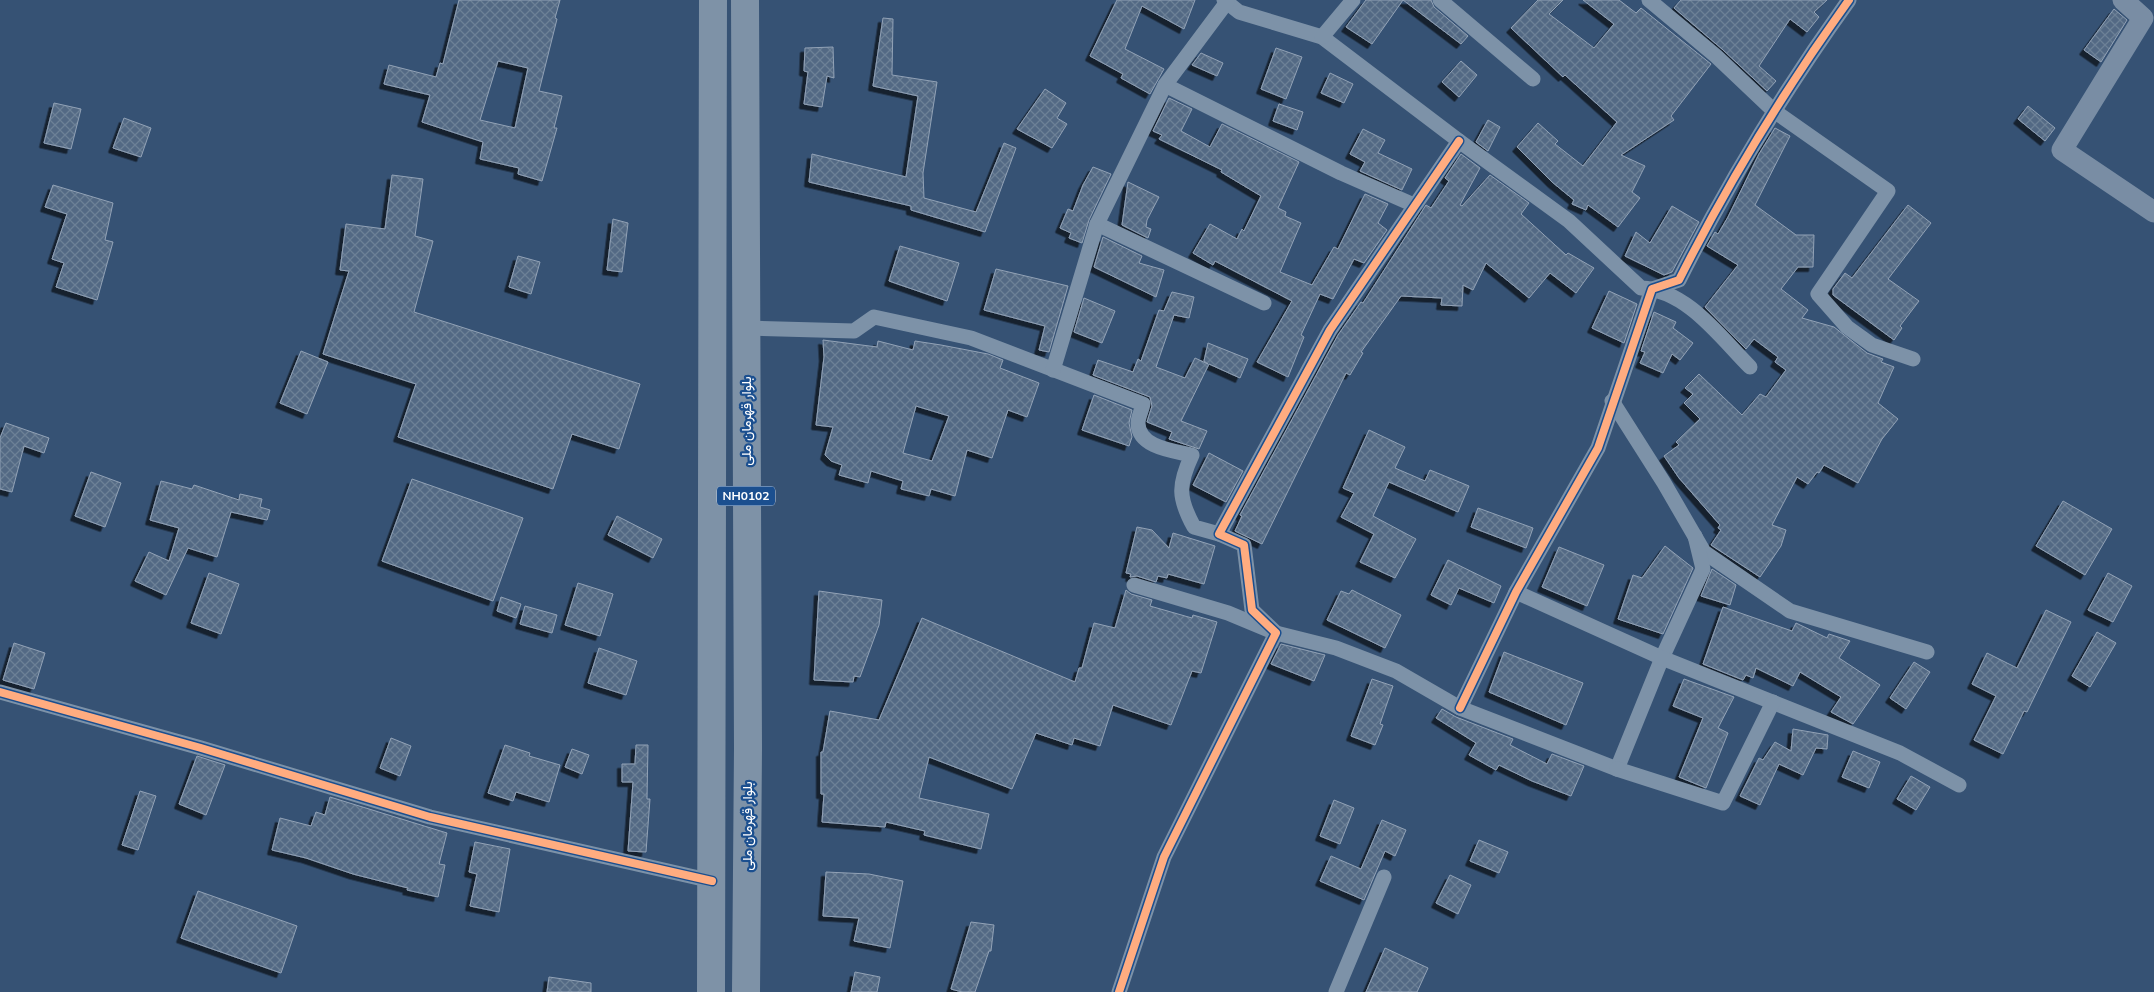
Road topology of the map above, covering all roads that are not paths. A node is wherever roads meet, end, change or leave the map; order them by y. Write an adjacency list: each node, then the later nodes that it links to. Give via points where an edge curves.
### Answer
1 (714, 0): 37 (highway, NH0102)
2 (746, 0): 19 (highway, بلوار قهرمان ملی / NH0102)
3 (1353, 0): 9 (street)
4 (1440, 0): 10 (street)
5 (1649, 0): 12 (street, via 1716,56)
6 (1849, 0): 12 (street, via 1804,62)
7 (2123, 0): 15 (street, via 2143,18 2062,150)
8 (1225, 1): 9 (street, via 1239,12); 11 (street)
9 (1322, 37): 13 (street)
10 (1533, 79)
11 (1165, 85): 14 (street, via 1340,174); 16 (street)
12 (1774, 111): 17 (street, via 1679,280); 20 (street, via 1888,191 1818,294 1847,326 1872,345)
13 (1459, 142): 14 (street); 17 (street, via 1569,221 1641,288)
14 (1414, 205): 24 (street, via 1330,330)
15 (2154, 212)
16 (1097, 224): 18 (street); 22 (street)
17 (1652, 289): 21 (street, via 1685,304); 23 (street)
18 (1264, 303)
19 (745, 328): 22 (street, via 854,330 874,317 971,338); 39 (highway, بلوار قهرمان ملی / NH0102)
20 (1913, 359)
21 (1750, 366)
22 (1053, 370): 24 (street, via 1143,404 1138,424 1143,438 1159,447 1192,455 1180,486 1185,509 1194,527)
23 (1612, 401): 25 (street); 27 (street, via 1598,448)
24 (1219, 534): 28 (street, via 1244,545 1252,610)
25 (1695, 536): 29 (street, via 1704,552 1790,611); 30 (street, via 1704,569)
26 (1134, 585): 28 (street, via 1228,613)
27 (1516, 592): 30 (street); 33 (street)
28 (1276, 633): 33 (street, via 1336,648 1396,671); 40 (street, via 1164,857)
29 (1927, 652)
30 (1662, 658): 32 (street); 34 (street)
31 (0, 692): 37 (street, via 430,817)
32 (1773, 702): 34 (street, via 1723,803); 35 (street, via 1900,752)
33 (1460, 708): 34 (street)
34 (1617, 769)
35 (1959, 785)
36 (1384, 878): 41 (street)
37 (712, 881): 38 (highway, NH0102)
38 (711, 992)
39 (746, 992)
40 (1120, 992)
41 (1336, 992)

